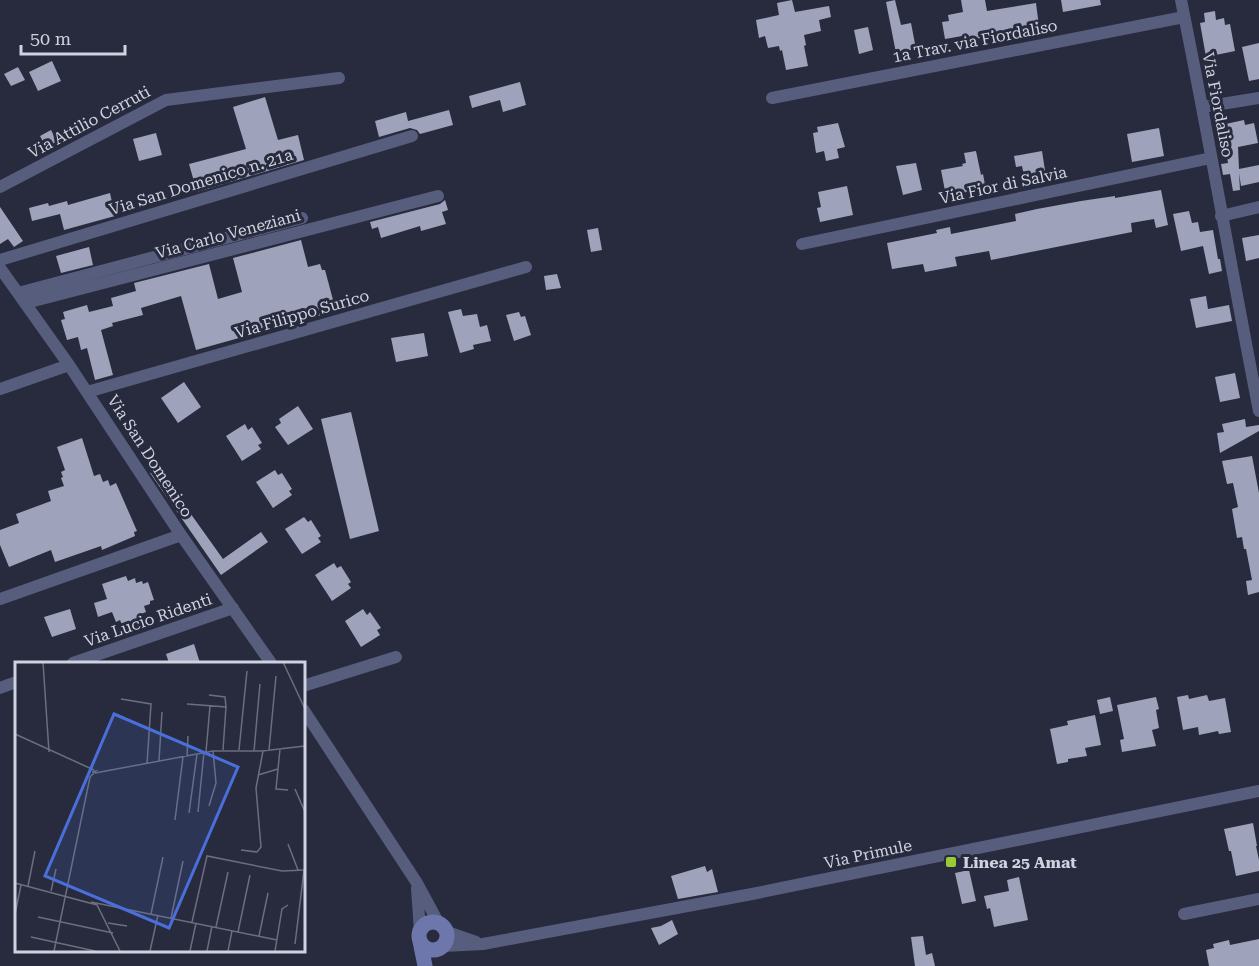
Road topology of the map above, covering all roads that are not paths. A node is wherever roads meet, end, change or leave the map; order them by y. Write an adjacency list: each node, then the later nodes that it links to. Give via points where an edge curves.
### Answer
1 (1181, 0): 2 (street, Via Fiordaliso)
2 (1184, 16): 4 (street, 1a Trav. via Fiordaliso); 6 (street, Via Fiordaliso)
3 (339, 78): 9 (street, Via Attilio Cerruti, via 166,100)
4 (772, 98)
5 (1259, 98): 6 (street)
6 (1203, 107): 8 (street, Via Fiordaliso)
7 (412, 136): 15 (street, Via San Domenico n. 21a)
8 (1211, 158): 12 (street, Via Fiordaliso); 14 (street, Via Fior di Salvia)
9 (0, 187)
10 (438, 196): 18 (street, Via Carlo Veneziani)
11 (1259, 207): 12 (street)
12 (1221, 216): 22 (street, Via Fiordaliso)
13 (302, 218): 18 (street)
14 (802, 244)
15 (0, 260)
16 (526, 267): 21 (street, Via Filippo Surico)
17 (0, 268): 18 (street, Via San Domenico)
18 (22, 298): 19 (street, Via San Domenico)
19 (69, 365): 20 (street); 21 (street, Via San Domenico)
20 (0, 389)
21 (87, 392): 23 (street, Via San Domenico)
22 (1259, 411)
23 (181, 534): 24 (street); 25 (street, Via San Domenico)
24 (0, 599)
25 (233, 608): 27 (street, Via Lucio Ridenti); 28 (street, Via San Domenico)
26 (396, 657): 30 (street)
27 (76, 662)
28 (270, 662)
29 (15, 682): 31 (street)
30 (304, 686)
31 (0, 688)
32 (304, 712): 34 (street)
33 (1259, 791): 38 (street, Via Primule, via 483,944)
34 (417, 883): 37 (street); 38 (street)
35 (1259, 899): 36 (street)
36 (1184, 914)
37 (420, 936): 38 (street, via 426,948 431,949); 38 (street, via 425,924 433,921); 39 (street)
38 (442, 937): 39 (street)
39 (427, 966)

